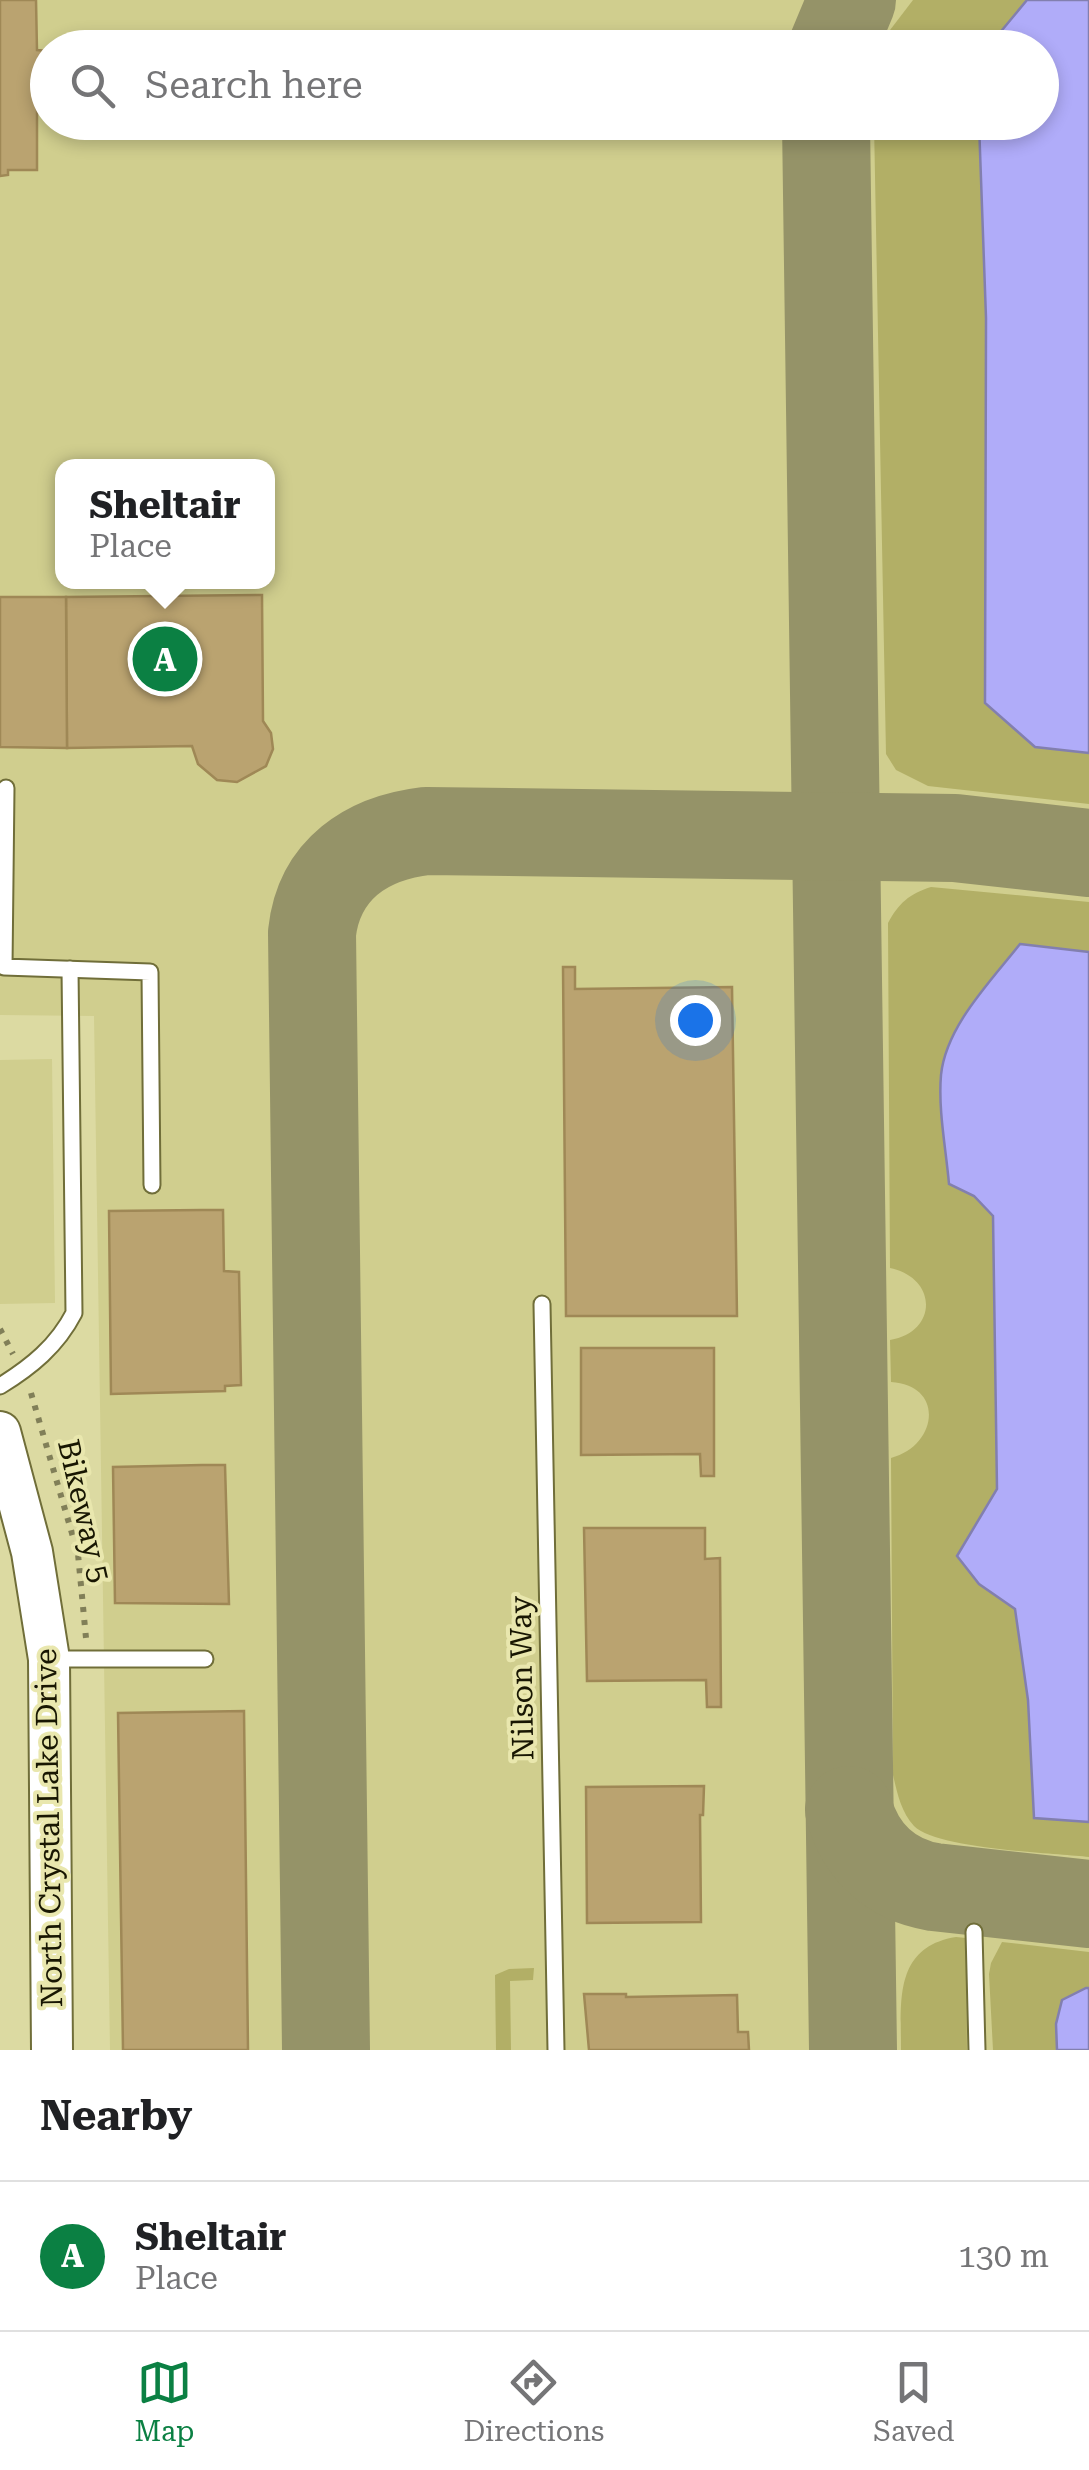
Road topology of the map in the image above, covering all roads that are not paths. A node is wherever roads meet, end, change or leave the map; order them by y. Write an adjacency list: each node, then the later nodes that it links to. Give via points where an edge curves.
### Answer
1 (6, 788): 2 (lane, via 4,967)
2 (70, 969): 3 (lane, via 150,972); 5 (lane, via 74,1313 50,1349)
3 (152, 1185)
4 (542, 1304): 11 (lane, Nilson Way)
5 (0, 1386)
6 (0, 1432): 7 (main road, North Crystal Lake Drive, via 32,1552)
7 (49, 1659): 8 (lane); 10 (main road, North Crystal Lake Drive)
8 (205, 1660)
9 (974, 1932): 12 (lane)
10 (52, 2050)
11 (556, 2050)
12 (978, 2050)

